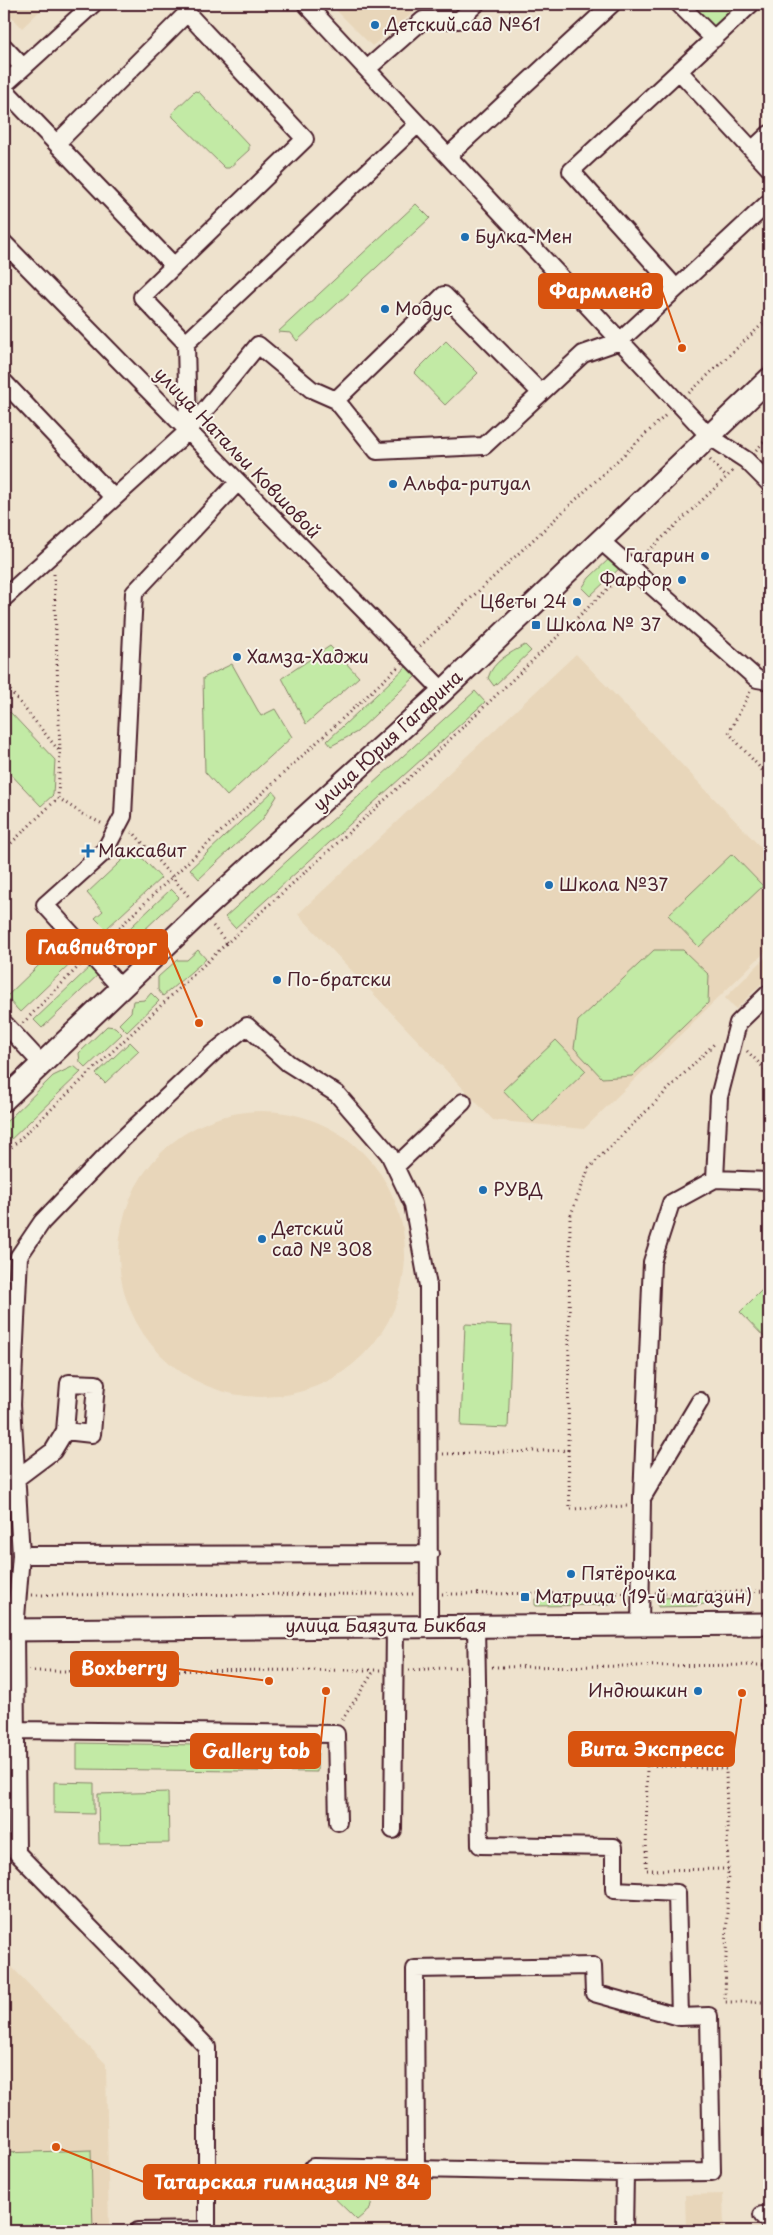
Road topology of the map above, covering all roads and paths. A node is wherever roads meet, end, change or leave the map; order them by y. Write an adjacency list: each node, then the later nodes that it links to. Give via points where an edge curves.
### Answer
1 (93, 4): 9 (street)
2 (306, 4): 10 (street)
3 (476, 4): 10 (street, via 459,20 423,20)
4 (612, 4): 17 (street)
5 (680, 4): 7 (street)
6 (751, 4): 7 (street)
7 (714, 39): 11 (street)
8 (4, 47): 9 (street)
9 (22, 66): 12 (street)
10 (367, 69): 13 (street)
11 (679, 71): 16 (street); 22 (street, via 571,171)
12 (4, 87): 15 (street)
13 (418, 124): 17 (street); 25 (street)
14 (769, 134): 16 (street)
15 (56, 143): 21 (street); 21 (street, via 187,13 305,139)
16 (753, 149): 18 (street)
17 (448, 156): 24 (street)
18 (769, 168)
19 (769, 202): 22 (street)
20 (5, 248): 31 (street, улица Натальи Ковшовой)
21 (174, 266): 25 (street, via 142,297)
22 (676, 288): 24 (street)
23 (769, 318): 30 (path)
24 (620, 341): 28 (street, via 583,354); 30 (street)
25 (186, 343): 31 (street)
26 (769, 379): 32 (main road, улица Юрия Гагарина)
27 (4, 382): 37 (street)
28 (541, 393): 29 (street, via 484,446 377,451); 29 (street, via 444,295)
29 (336, 400): 31 (street, via 310,389 258,345)
30 (678, 403): 32 (street); 42 (path)
31 (188, 431): 35 (street, улица Натальи Ковшовой); 37 (street)
32 (709, 436): 34 (street); 38 (main road, улица Юрия Гагарина)
33 (769, 437): 34 (path)
34 (746, 460): 36 (street); 40 (path)
35 (238, 482): 42 (street, улица Натальи Ковшовой); 49 (street, via 134,593 122,816)
36 (769, 483)
37 (114, 498): 39 (street)
38 (601, 541): 40 (street); 45 (main road, улица Юрия Гагарина)
39 (53, 553): 41 (street); 46 (path)
40 (630, 568): 43 (street); 53 (path, via 420,768)
41 (4, 598)
42 (409, 657): 45 (street, улица Натальи Ковшовой); 51 (path)
43 (763, 680): 47 (path, via 729,733)
44 (4, 683): 46 (path)
45 (443, 691): 52 (main road, улица Юрия Гагарина)
46 (60, 752): 48 (path)
47 (769, 778)
48 (58, 798): 49 (path, via 100,824); 50 (path)
49 (116, 828): 51 (path, via 134,833); 54 (street, via 104,852 45,905)
50 (4, 850)
51 (172, 877): 52 (path); 54 (path)
52 (202, 911): 53 (path); 55 (main road, улица Юрия Гагарина)
53 (227, 943): 64 (path)
54 (91, 955): 55 (street); 57 (path)
55 (121, 988): 59 (main road, улица Юрия Гагарина)
56 (769, 993): 58 (street, via 738,1023)
57 (8, 1028): 59 (street)
58 (734, 1038): 60 (street); 61 (path)
59 (42, 1064): 62 (main road, улица Юрия Гагарина)
60 (725, 1072): 66 (street, via 718,1096); 70 (path, via 714,1044 589,1168 570,1217)
61 (769, 1073)
62 (4, 1100)
63 (463, 1102): 65 (street)
64 (4, 1154)
65 (395, 1167): 71 (street, via 413,1204 428,1286); 72 (street, via 389,1154 337,1094 288,1063 247,1026 213,1053 48,1215 19,1256 12,1404)
66 (715, 1179): 67 (street); 73 (street, via 671,1203 652,1262)
67 (769, 1181)
68 (700, 1401): 73 (street)
69 (66, 1432): 72 (street, via 53,1450)
70 (568, 1450): 71 (path); 73 (path, via 570,1509)
71 (430, 1455): 74 (street)
72 (17, 1478): 75 (street)
73 (642, 1501): 77 (street)
74 (430, 1554): 75 (street); 78 (street)
75 (21, 1555): 79 (street)
76 (769, 1591): 77 (path)
77 (639, 1593): 78 (path); 81 (street)
78 (430, 1594): 79 (path); 83 (street)
79 (18, 1595): 85 (street)
80 (769, 1624): 81 (main road, улица Баязита Бикбая)
81 (640, 1625): 84 (main road, улица Баязита Бикбая)
82 (395, 1626): 83 (main road, улица Баязита Бикбая); 85 (main road, улица Баязита Бикбая); 90 (street)
83 (429, 1626): 84 (main road, улица Баязита Бикбая)
84 (476, 1626): 93 (street, via 480,1845 614,1847 614,1890 677,1893)
85 (9, 1630): 87 (street)
86 (374, 1670): 88 (path, via 345,1712)
87 (16, 1730): 88 (street); 97 (street, via 17,1854 207,2047 208,2230)
88 (336, 1734): 89 (street)
89 (338, 1822)
90 (393, 1830)
91 (728, 1869): 91 (path, via 646,1870 647,1765 726,1769); 92 (path, via 725,2002)
92 (769, 2002)
93 (680, 2016): 95 (street, via 594,1993 594,1966 415,1969); 96 (street, via 709,2016 712,2172)
94 (313, 2167): 95 (street)
95 (416, 2168): 96 (street)
96 (625, 2172): 98 (street)
97 (138, 2231)
98 (624, 2231)

